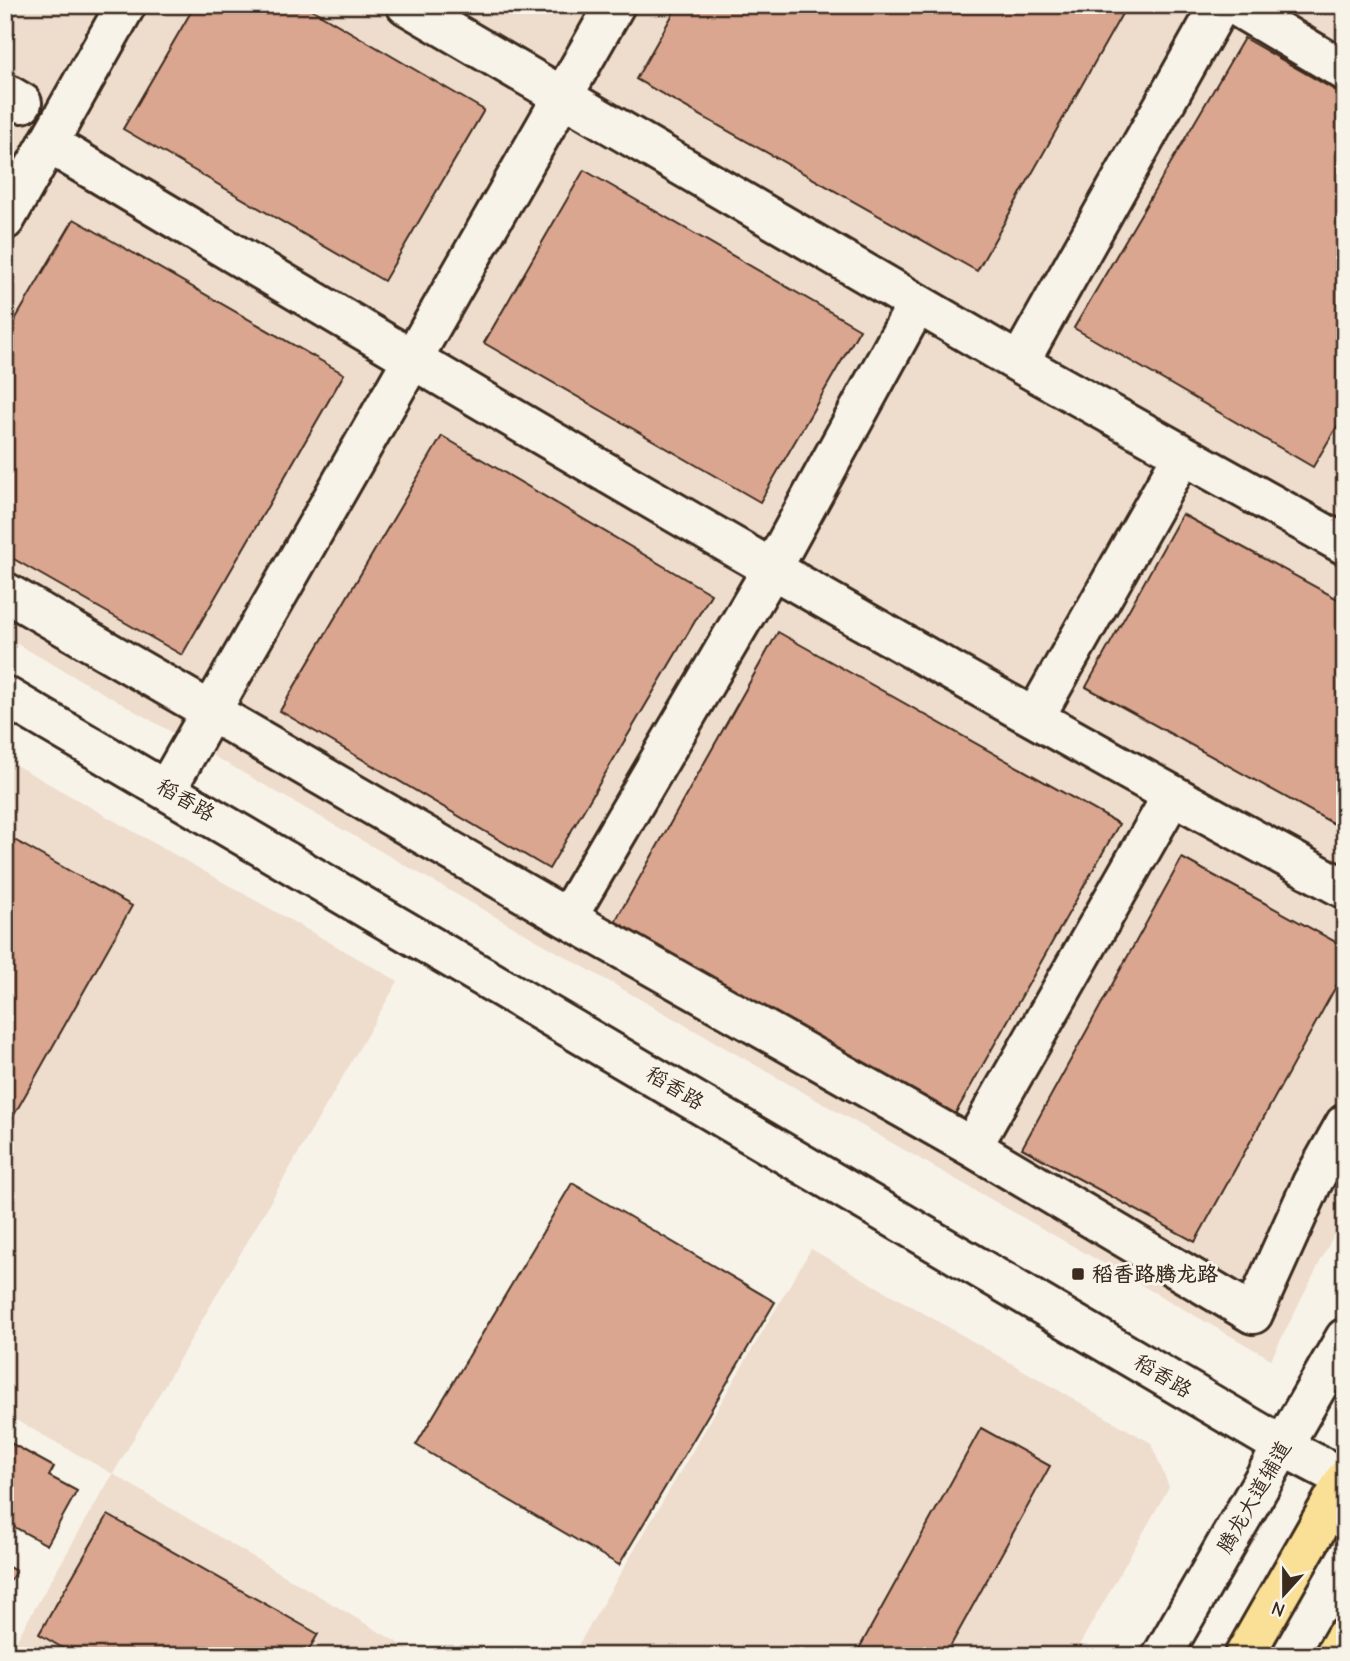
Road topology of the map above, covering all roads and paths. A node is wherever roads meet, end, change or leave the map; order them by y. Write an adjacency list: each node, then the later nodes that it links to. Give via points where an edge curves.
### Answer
1 (127, 5): 8 (street)
2 (406, 5): 7 (street)
3 (615, 5): 7 (street)
4 (1220, 5): 12 (street)
5 (1234, 5): 6 (street)
6 (1345, 71)
7 (562, 98): 10 (street); 11 (street)
8 (48, 143): 9 (street); 11 (street)
9 (5, 220)
10 (917, 304): 12 (street); 15 (street)
11 (412, 360): 15 (street); 18 (street)
12 (1019, 363): 13 (street)
13 (1182, 456): 14 (street); 19 (street)
14 (1345, 545)
15 (773, 567): 19 (street); 23 (street)
16 (5, 592): 18 (street)
17 (5, 696): 20 (street, 稻香路)
18 (212, 710): 20 (street); 23 (street)
19 (1035, 717): 21 (street)
20 (167, 788): 27 (street, 稻香路)
21 (1172, 796): 22 (street); 25 (street)
22 (1345, 889)
23 (567, 918): 25 (street)
24 (1345, 1124): 25 (street, via 1312,1183 1253,1314)
25 (972, 1147)
26 (1345, 1338): 27 (street, 腾龙大道辅道)
27 (1284, 1447): 28 (street, 稻香路); 30 (street, 腾龙大道辅道)
28 (1345, 1479): 31 (main road)
29 (1345, 1637): 32 (main road)
30 (1162, 1656)
31 (1244, 1656)
32 (1334, 1656)

